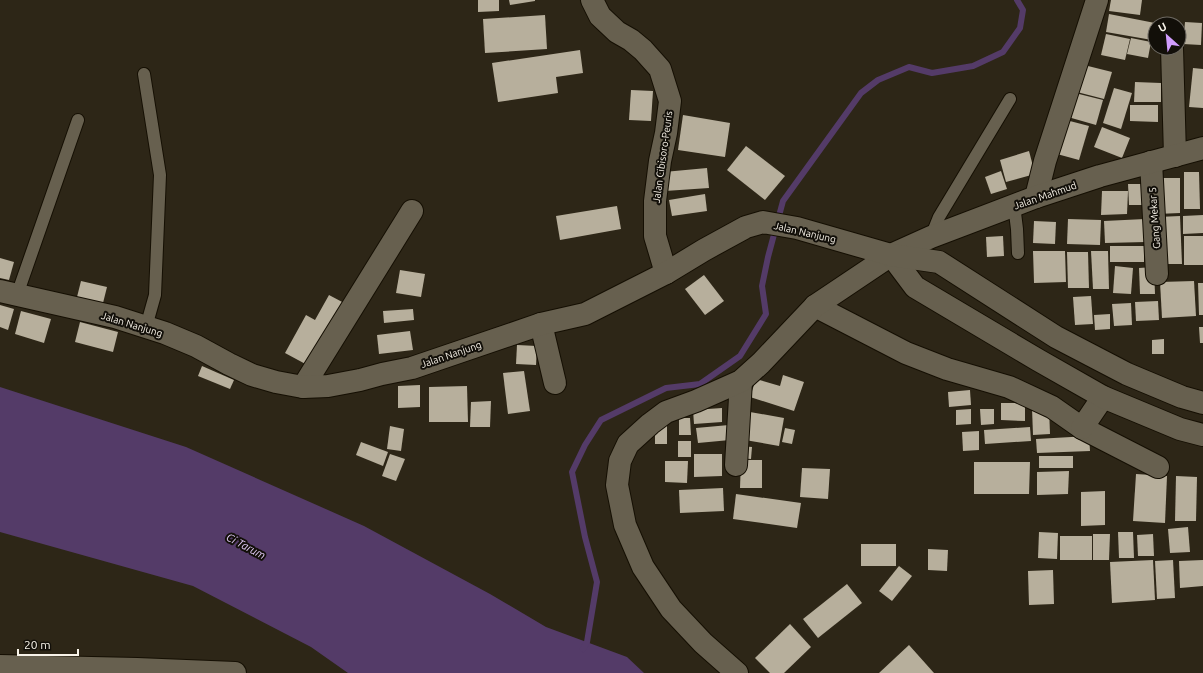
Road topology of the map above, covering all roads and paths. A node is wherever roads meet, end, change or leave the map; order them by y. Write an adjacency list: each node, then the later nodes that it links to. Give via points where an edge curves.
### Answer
1 (592, 0): 16 (street, Jalan Cibisoro-Peuris, via 600,16 617,32 643,50 660,70 670,101 655,201 655,236)
2 (1097, 0): 10 (street, via 1044,161)
3 (1172, 56): 8 (street)
4 (144, 74): 21 (lane, via 160,175 155,295)
5 (1010, 99): 13 (lane, via 939,217)
6 (78, 120): 18 (lane)
7 (1203, 148): 8 (street, Jalan Mahmud)
8 (1175, 156): 9 (street, Jalan Mahmud)
9 (1151, 162): 10 (street, Jalan Mahmud); 17 (street, Gang Mekar 5)
10 (1036, 197): 11 (street, Jalan Mahmud)
11 (1014, 205): 13 (street, Jalan Mahmud); 14 (lane)
12 (412, 211): 24 (street)
13 (931, 237): 15 (street, Jalan Mahmud)
14 (1018, 253)
15 (891, 255): 16 (street, Jalan Nanjung, via 797,228 763,222 746,227); 19 (street, Jalan Mahmud); 25 (street, via 915,287); 26 (street, Jalan Nanjung, via 939,262 1056,337 1127,374)
16 (666, 272): 20 (street, Jalan Nanjung, via 585,314)
17 (1157, 274)
18 (9, 293): 21 (street, Jalan Nanjung, via 115,317)
19 (815, 306): 22 (street, Jalan Mahmud, via 762,363); 27 (street, via 906,353 947,369 1009,386 1052,406)
20 (541, 324): 23 (street); 24 (street, Jalan Nanjung, via 412,368 328,386)
21 (146, 327): 24 (street, Jalan Nanjung, via 196,346 252,375)
22 (741, 381): 29 (street); 33 (street, Jalan Mahmud, via 666,412 650,424 628,444 620,461 616,485 625,525 642,567 671,609 703,643)
23 (555, 383)
24 (303, 387)
25 (1103, 397): 27 (street); 28 (street, via 1180,429)
26 (1203, 403)
27 (1082, 428): 30 (street)
28 (1203, 435)
29 (736, 465)
30 (1158, 467)
31 (0, 666): 32 (street)
32 (235, 673)
33 (737, 673)

